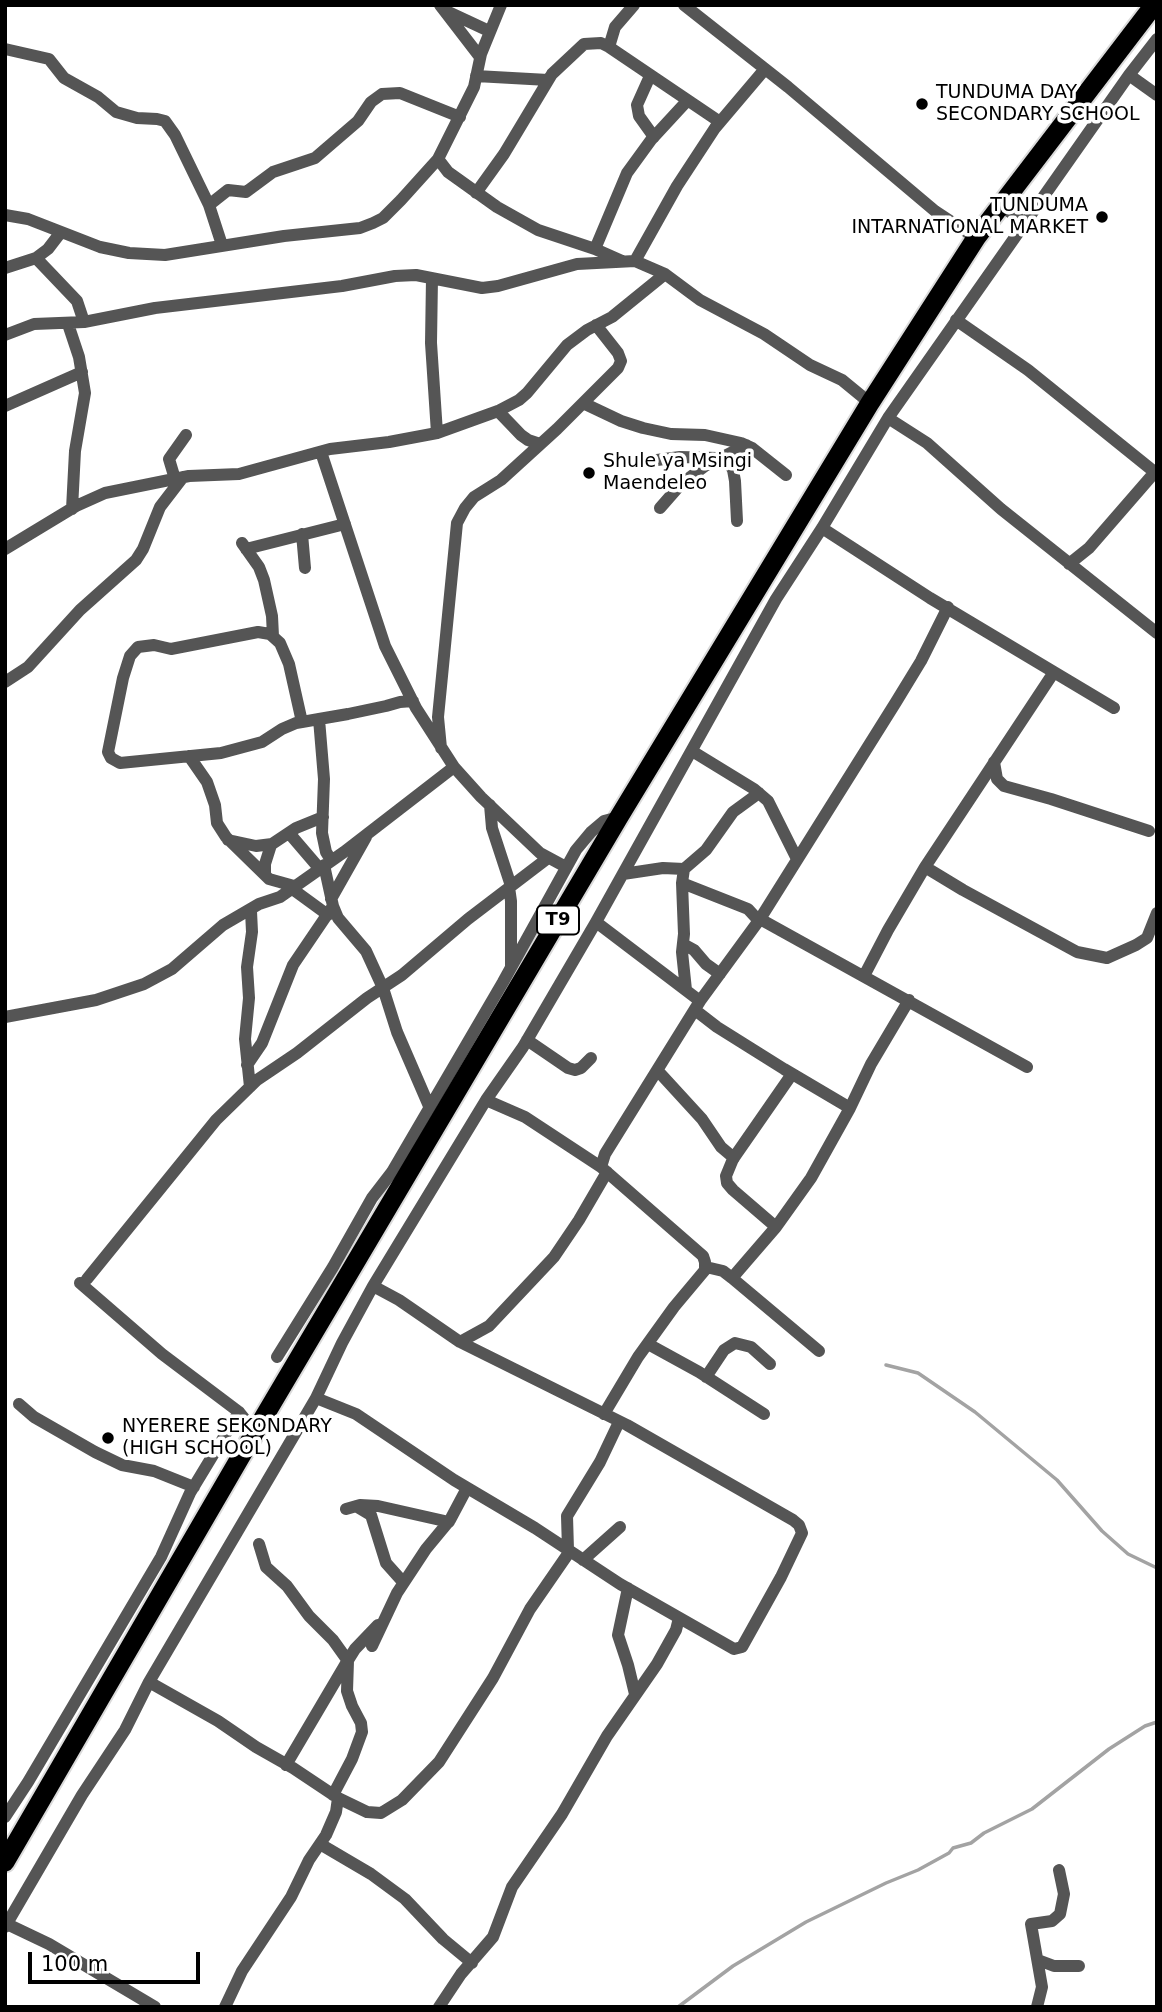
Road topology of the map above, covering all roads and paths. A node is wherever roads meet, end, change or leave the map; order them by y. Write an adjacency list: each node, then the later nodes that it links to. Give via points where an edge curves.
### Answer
1 (501, 5): 6 (street)
2 (634, 5): 8 (street, via 615,27)
3 (684, 5): 11 (street)
4 (1154, 5): 24 (highway, T9)
5 (442, 8): 6 (street); 10 (street)
6 (489, 32): 10 (street)
7 (1157, 39): 12 (street)
8 (609, 47): 14 (street); 15 (street, via 584,44)
9 (5, 49): 23 (street, via 49,58 64,78 116,112 165,121)
10 (480, 57): 13 (street)
11 (765, 69): 19 (street); 28 (street, via 935,211)
12 (1129, 75): 16 (street); 26 (street)
13 (476, 76): 15 (street); 18 (street)
14 (650, 76): 17 (street); 20 (street, via 636,105)
15 (548, 80): 22 (street)
16 (1157, 95)
17 (687, 101): 19 (street); 20 (street)
18 (460, 117): 21 (street); 23 (street, via 400,93 382,94 315,158 273,172 246,192 228,190)
19 (720, 122): 32 (street)
20 (654, 137): 30 (street, via 627,173)
21 (438, 159): 22 (street); 29 (street, via 410,192 373,223)
22 (477, 192): 30 (street, via 538,230)
23 (209, 205): 29 (street)
24 (1000, 205): 26 (street); 28 (highway, T9)
25 (5, 215): 27 (street)
26 (1025, 223): 36 (street)
27 (61, 232): 29 (street, via 100,247 145,255); 31 (street)
28 (976, 238): 43 (highway, T9)
29 (222, 245)
30 (595, 248): 32 (street)
31 (36, 258): 33 (street); 37 (street, via 77,301)
32 (629, 261): 34 (street); 35 (street, via 577,264 482,288)
33 (5, 268)
34 (665, 274): 39 (street); 43 (street, via 700,300 842,380)
35 (432, 278): 37 (street, via 396,276); 47 (street)
36 (956, 320): 46 (street); 54 (street)
37 (83, 322): 38 (street)
38 (68, 324): 40 (street, via 34,324); 41 (street)
39 (596, 325): 42 (street, via 621,361); 45 (street, via 567,345 519,400)
40 (5, 335)
41 (82, 372): 44 (street); 58 (street, via 85,400 74,460)
42 (583, 403): 49 (street); 50 (street, via 643,428 705,435)
43 (870, 403): 63 (highway, T9)
44 (5, 406)
45 (498, 411): 47 (street); 49 (street, via 521,435)
46 (888, 418): 61 (street); 66 (street, via 927,443)
47 (437, 433): 51 (street)
48 (186, 435): 56 (street, via 169,459)
49 (540, 444): 79 (street, via 501,480 474,497 457,523 438,717)
50 (746, 446): 52 (street); 55 (street)
51 (321, 452): 56 (street, via 239,474); 60 (street)
52 (722, 457): 53 (street); 57 (street, via 681,484); 59 (street, via 733,470)
53 (634, 463)
54 (1155, 469): 66 (street, via 1089,548)
55 (786, 475)
56 (179, 478): 58 (street, via 105,494); 74 (street, via 131,565 80,610 28,667)
57 (660, 508)
58 (72, 509): 64 (street)
59 (737, 521)
60 (345, 524): 62 (street); 75 (street, via 385,646)
61 (822, 528): 65 (street); 70 (street)
62 (302, 534): 67 (street); 72 (street, via 244,546 264,580)
63 (782, 545): 65 (street); 68 (highway, T9)
64 (5, 549)
65 (803, 557): 69 (street)
66 (1069, 564): 71 (street)
67 (305, 568)
68 (757, 586): 69 (street); 87 (highway, T9)
69 (776, 599): 80 (street)
70 (948, 607): 73 (street); 94 (street, via 921,661)
71 (1157, 633)
72 (273, 636): 78 (street, via 291,670); 81 (street, via 258,632 172,649 138,647 130,656 108,752 111,758 120,763)
73 (1054, 672): 76 (street); 82 (street)
74 (5, 682)
75 (413, 701): 77 (street); 79 (street)
76 (1114, 708)
77 (319, 719): 78 (street); 86 (street)
78 (302, 722): 81 (street, via 247,748)
79 (441, 748): 83 (street)
80 (692, 751): 84 (street); 99 (street)
81 (189, 756): 91 (street, via 207,782 217,823)
82 (993, 762): 88 (street, via 996,779 1004,786); 97 (street)
83 (454, 767): 85 (street); 90 (street)
84 (759, 793): 94 (street, via 768,801); 98 (street, via 733,812 706,850)
85 (490, 805): 93 (street); 103 (street, via 492,828)
86 (323, 817): 89 (street); 95 (street)
87 (619, 817): 96 (street, via 604,821 591,832); 146 (highway, T9)
88 (1149, 831)
89 (289, 834): 92 (street); 95 (street)
90 (368, 834): 95 (street); 104 (street)
91 (228, 840): 92 (street); 100 (street)
92 (271, 845): 100 (street)
93 (548, 858): 96 (street); 103 (street)
94 (797, 859): 107 (street)
95 (325, 864): 102 (street); 104 (street)
96 (566, 867): 110 (street)
97 (925, 867): 106 (street, via 1077,952 1107,958 1147,938); 112 (street)
98 (684, 869): 99 (street); 101 (street)
99 (623, 874): 108 (street)
100 (265, 875): 102 (street)
101 (682, 883): 107 (street, via 748,909); 109 (street)
102 (292, 887): 104 (street); 105 (street)
103 (510, 887): 110 (street); 113 (street)
104 (331, 907): 113 (street, via 366,951); 120 (street, via 293,965 262,1043)
105 (251, 911): 117 (street, via 223,925 172,970 144,984 96,1000); 120 (street)
106 (1157, 913)
107 (760, 920): 111 (street); 112 (street)
108 (596, 922): 114 (street); 118 (street)
109 (683, 944): 111 (street); 114 (street)
110 (511, 967): 126 (street)
111 (720, 974): 116 (street)
112 (864, 976): 115 (street)
113 (383, 988): 124 (street); 126 (street)
114 (686, 990): 116 (street)
115 (909, 1000): 121 (street); 127 (street)
116 (698, 1005): 122 (street); 123 (street, via 717,1027)
117 (5, 1017)
118 (527, 1040): 119 (street, via 575,1070); 125 (street)
119 (591, 1058)
120 (247, 1065): 124 (street)
121 (1027, 1067)
122 (658, 1071): 128 (street); 129 (street, via 605,1154)
123 (792, 1074): 127 (street); 128 (street)
124 (250, 1087): 142 (street, via 216,1120 83,1281 162,1353)
125 (486, 1100): 129 (street, via 525,1117); 133 (street)
126 (429, 1106): 137 (street)
127 (850, 1108): 130 (street, via 811,1178)
128 (734, 1158): 130 (street, via 727,1169 727,1183)
129 (604, 1169): 131 (street, via 703,1256); 134 (street, via 554,1257 489,1326)
130 (776, 1227): 132 (street)
131 (706, 1266): 132 (street); 135 (street)
132 (732, 1278): 136 (street)
133 (373, 1286): 134 (street); 140 (street)
134 (460, 1342): 143 (street)
135 (648, 1344): 139 (street); 143 (street)
136 (818, 1351)
137 (277, 1357)
138 (770, 1364): 139 (street, via 751,1347 735,1343 724,1350)
139 (706, 1377): 144 (street)
140 (316, 1398): 148 (street, via 356,1414); 160 (street)
141 (19, 1404): 147 (street, via 34,1417 122,1465 154,1471)
142 (239, 1412): 146 (street); 147 (street)
143 (604, 1414): 145 (street)
144 (764, 1414)
145 (619, 1422): 152 (street, via 567,1516); 156 (street, via 793,1520 802,1531 743,1647 734,1649)
146 (255, 1432): 166 (highway, T9)
147 (194, 1487): 164 (street, via 161,1557)
148 (467, 1488): 149 (street); 152 (street)
149 (449, 1522): 154 (street); 154 (street, via 378,1506 351,1507 372,1515 386,1563)
150 (620, 1527): 153 (street)
151 (259, 1544): 159 (street, via 266,1567 288,1586)
152 (569, 1551): 153 (street); 163 (street, via 454,1740 419,1784 381,1813 367,1812)
153 (583, 1560): 155 (street)
154 (403, 1582): 157 (street)
155 (628, 1588): 156 (street); 161 (street, via 618,1634)
156 (679, 1618): 161 (street, via 669,1645)
157 (381, 1623): 158 (street); 159 (street)
158 (372, 1646)
159 (348, 1661): 162 (street); 163 (street, via 349,1698 362,1732)
160 (149, 1682): 162 (street); 168 (street, via 125,1730)
161 (635, 1694): 170 (street, via 512,1887 493,1937)
162 (286, 1765): 163 (street)
163 (336, 1796): 165 (street, via 332,1821)
164 (5, 1817)
165 (320, 1844): 170 (street, via 405,1899); 173 (street)
166 (5, 1862)
167 (1059, 1870): 169 (street, via 1064,1894 1060,1914 1052,1921 1031,1924)
168 (6, 1926): 172 (street, via 49,1944)
169 (1038, 1959): 171 (street, via 1054,1966); 175 (street, via 1042,1987)
170 (472, 1963): 174 (street)
171 (1079, 1966)
172 (155, 2007)
173 (225, 2007)
174 (439, 2007)
175 (1037, 2007)

